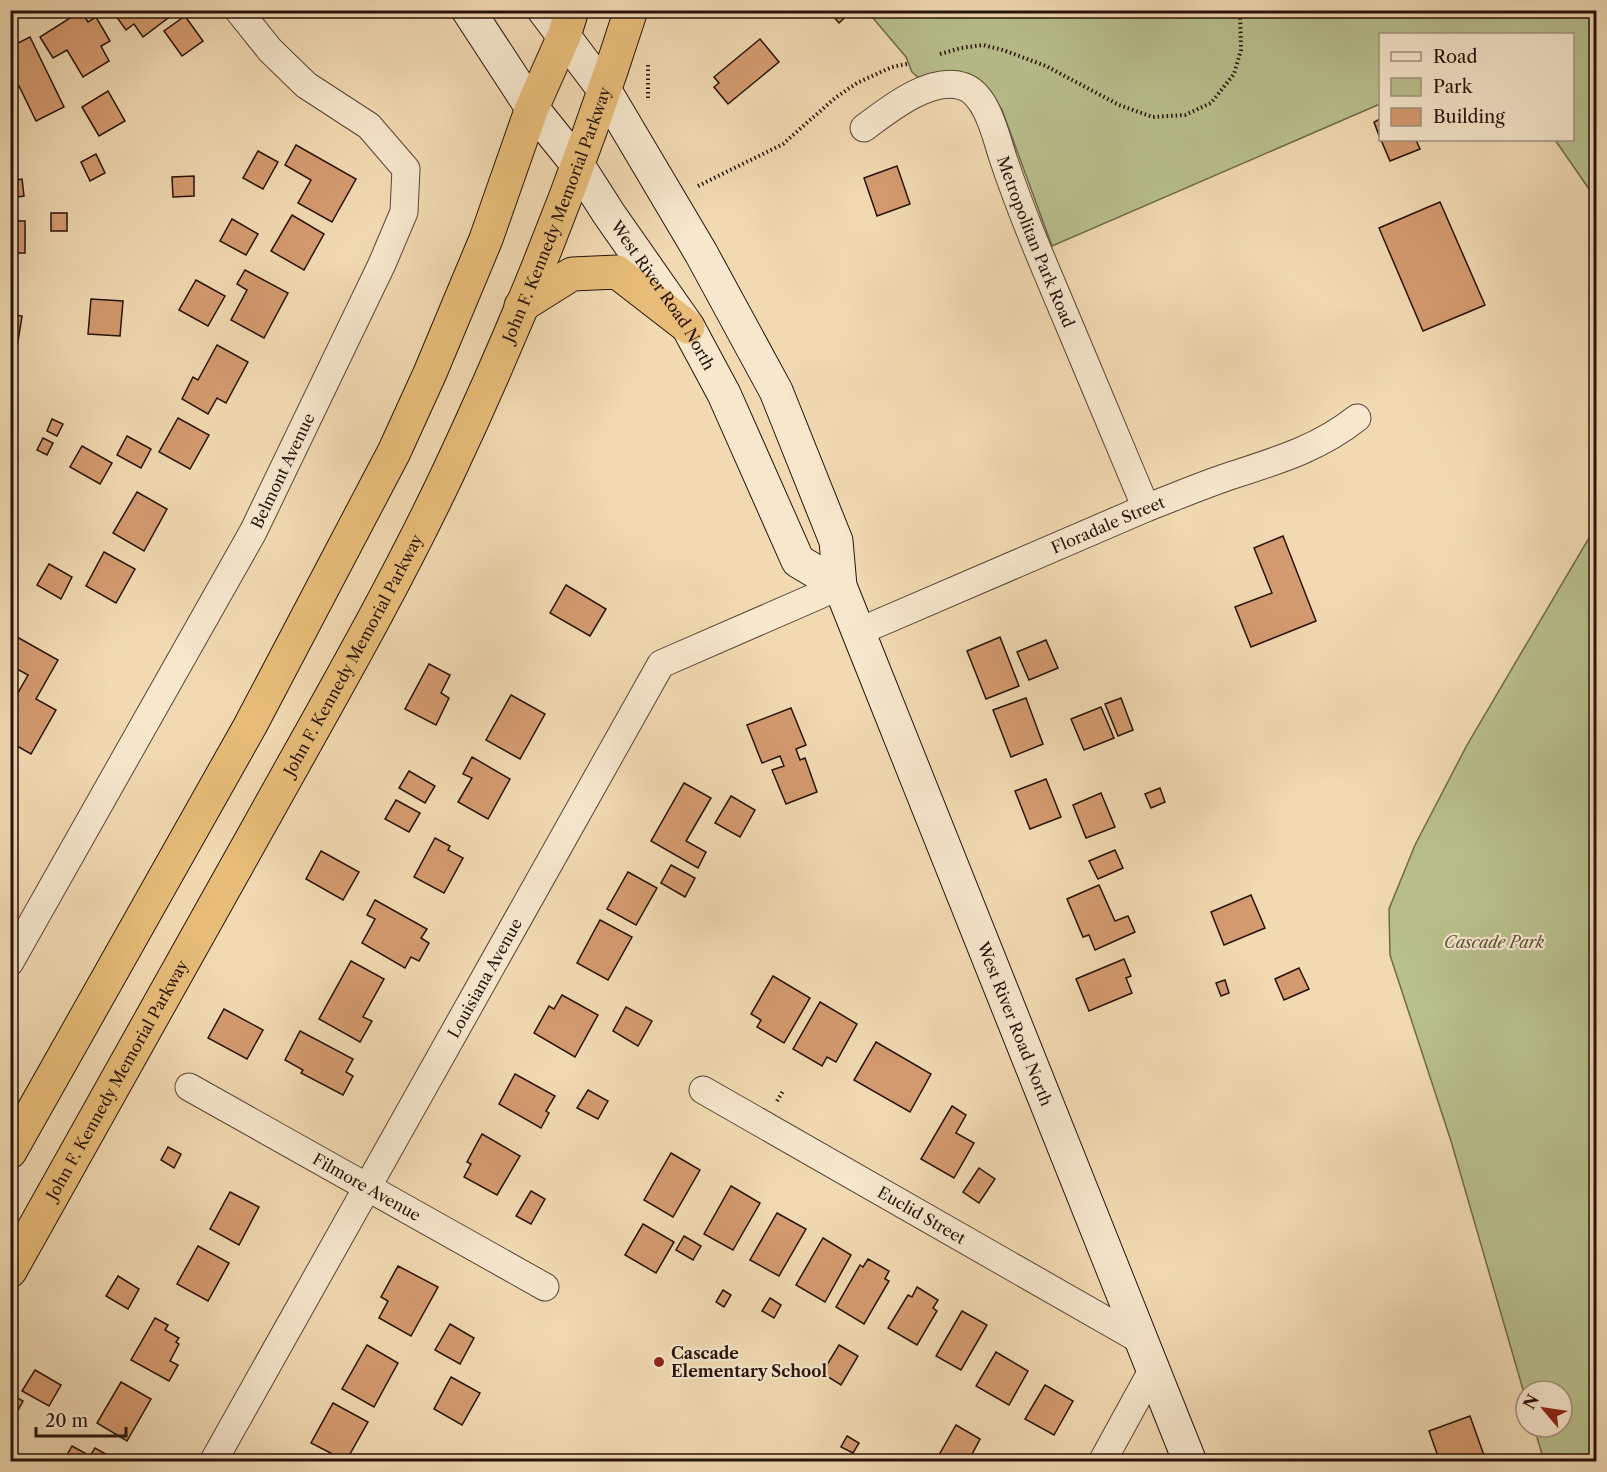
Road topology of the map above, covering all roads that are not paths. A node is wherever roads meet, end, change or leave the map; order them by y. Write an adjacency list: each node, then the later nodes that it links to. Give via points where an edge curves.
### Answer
1 (238, 10): 15 (street, Belmont Avenue, via 270,50 306,85 369,126 406,169 404,212 253,532)
2 (468, 10): 6 (street, West River Road North)
3 (631, 10): 5 (highway, John F. Kennedy Memorial Parkway)
4 (560, 19): 5 (street, West River Road North); 6 (highway)
5 (605, 91): 8 (highway, John F. Kennedy Memorial Parkway); 13 (street, West River Road North, via 776,390 836,541)
6 (532, 108): 8 (street, West River Road North); 18 (highway, via 486,239 394,452 250,726)
7 (864, 128): 12 (street, Metropolitan Park Road, via 904,100 944,85 962,86 978,98 991,120 1017,200)
8 (577, 164): 9 (highway, John F. Kennedy Memorial Parkway); 10 (street, West River Road North)
9 (521, 306): 10 (highway, via 572,274 617,272); 20 (highway, John F. Kennedy Memorial Parkway, via 447,475 357,650)
10 (688, 327): 13 (street, West River Road North, via 724,394 798,561)
11 (1358, 418): 12 (street, Floradale Street, via 1325,441 1288,458)
12 (1146, 507): 14 (street, Floradale Street)
13 (840, 586): 14 (street, West River Road North); 19 (street, Louisiana Avenue, via 661,664)
14 (858, 632): 22 (street, West River Road North)
15 (10, 962)
16 (189, 1087): 19 (street, Filmore Avenue)
17 (703, 1090): 22 (street, Euclid Street)
18 (10, 1152)
19 (368, 1187): 21 (street, Filmore Avenue); 23 (street, Louisiana Avenue)
20 (10, 1271)
21 (545, 1287)
22 (1147, 1355): 24 (street); 25 (street, West River Road North)
23 (213, 1461)
24 (1102, 1461)
25 (1190, 1461)

